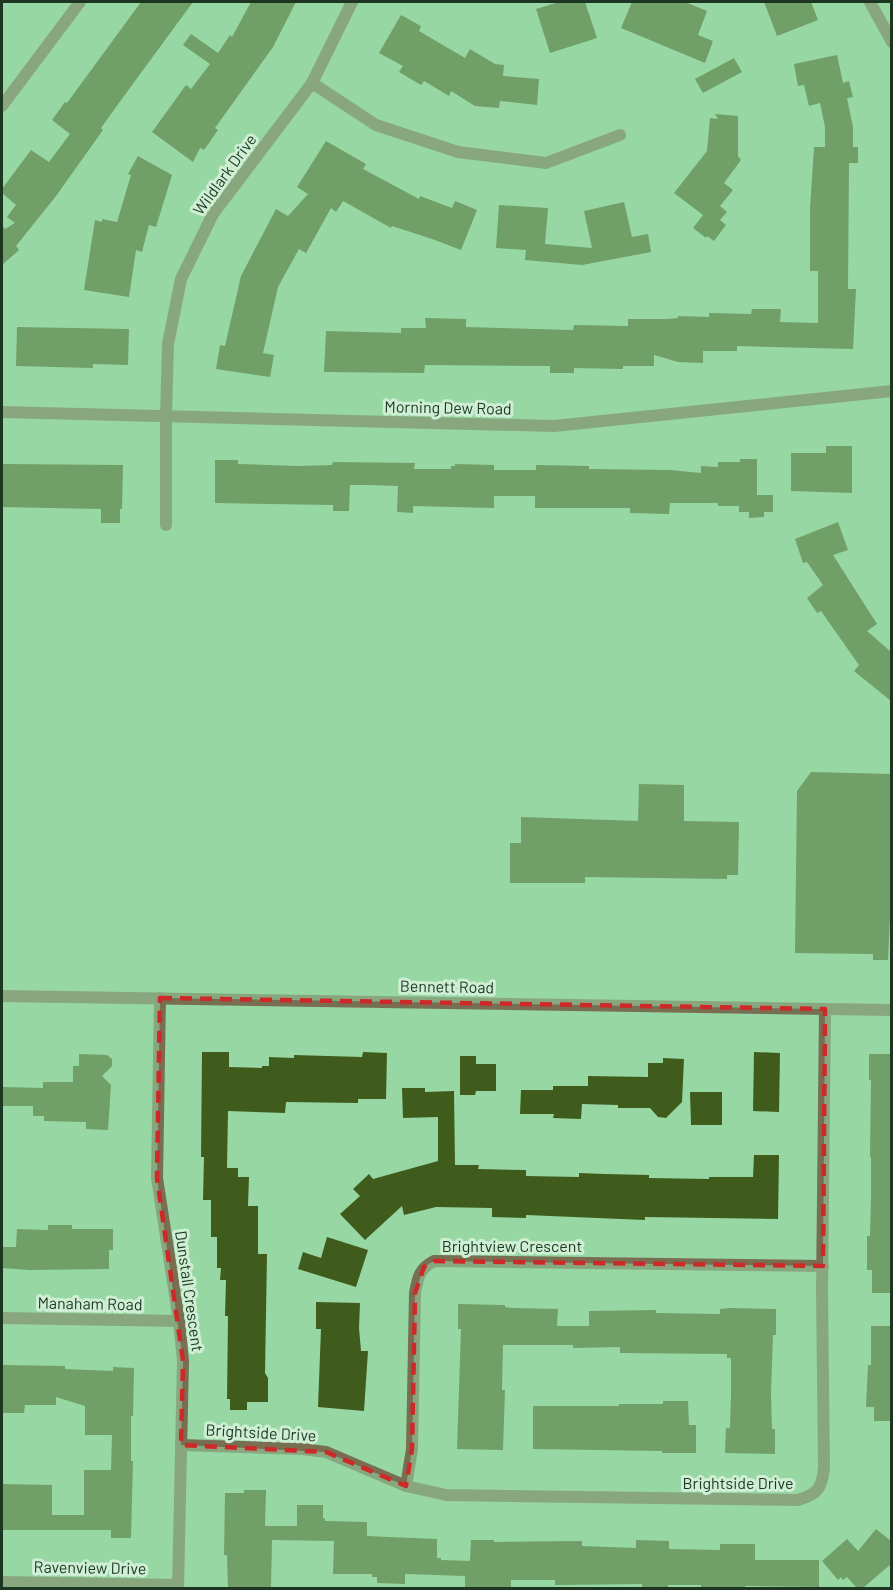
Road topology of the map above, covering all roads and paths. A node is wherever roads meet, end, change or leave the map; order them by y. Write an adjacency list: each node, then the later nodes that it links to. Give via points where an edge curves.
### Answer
1 (80, 2): 6 (street)
2 (352, 2): 5 (street, Wildlark Drive)
3 (870, 2): 4 (street)
4 (891, 42)
5 (312, 83): 7 (street, via 376,125 458,152 546,164); 10 (street, Wildlark Drive, via 213,214 181,279 168,344)
6 (2, 106)
7 (620, 135)
8 (891, 391): 10 (street, Morning Dew Road, via 554,426)
9 (2, 412): 10 (street, Morning Dew Road)
10 (166, 416): 11 (street, Wildlark Drive)
11 (166, 525)
12 (2, 996): 13 (street, Bennett Road)
13 (160, 998): 14 (street, Bennett Road); 18 (street, Dunstall Crescent, via 157,1178)
14 (825, 1009): 15 (street, Bennett Road); 16 (street, Brightside Drive)
15 (891, 1010)
16 (823, 1266): 20 (street, Brightview Crescent, via 434,1261 424,1267 415,1293 412,1449); 20 (street, Brightside Drive, via 824,1467 822,1483 812,1496 798,1500 446,1495)
17 (2, 1318): 18 (street, Manaham Road)
18 (178, 1321): 19 (street, Dunstall Crescent, via 183,1361)
19 (181, 1445): 20 (street, Brightside Drive, via 326,1452); 22 (street, Dunstall Crescent)
20 (406, 1485)
21 (2, 1582): 22 (street, Ravenview Drive)
22 (178, 1587)

